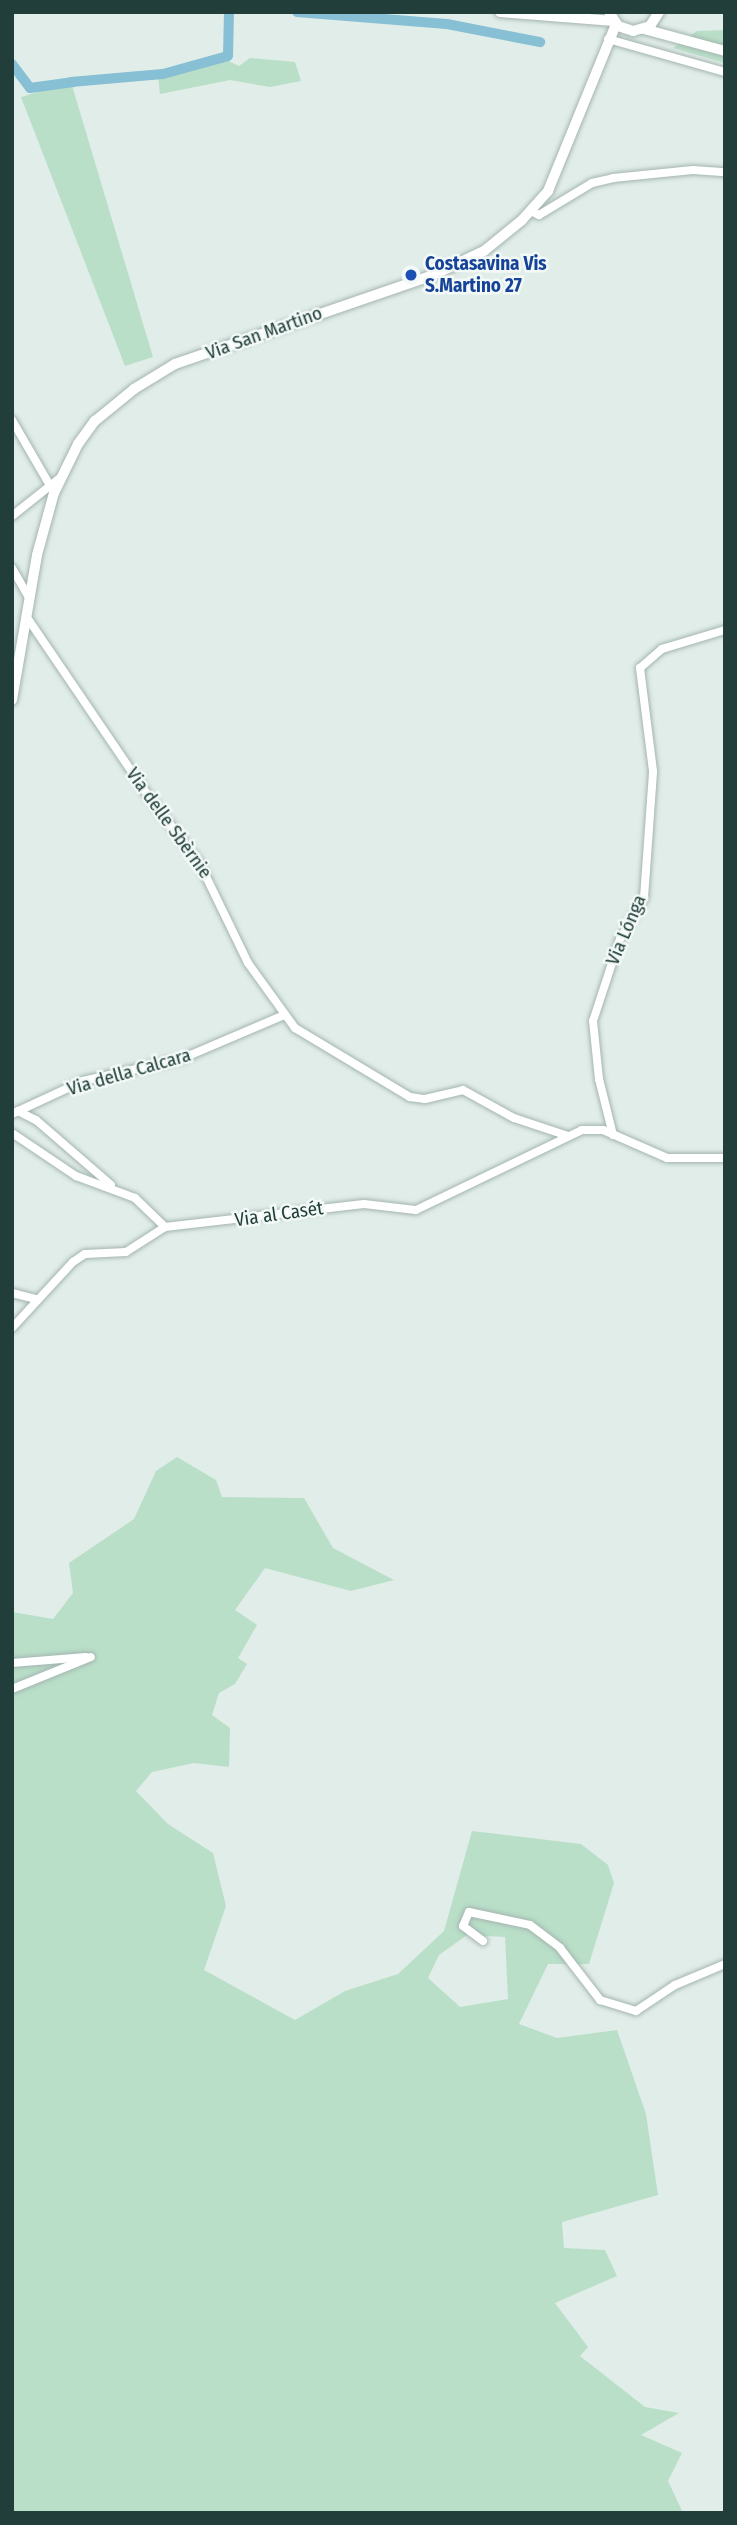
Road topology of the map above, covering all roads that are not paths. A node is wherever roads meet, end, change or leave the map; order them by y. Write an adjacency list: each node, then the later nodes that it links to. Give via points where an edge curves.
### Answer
1 (500, 12): 4 (street)
2 (658, 14): 5 (street); 6 (street)
3 (613, 19): 4 (street); 5 (street); 7 (street)
4 (591, 21): 7 (street)
5 (644, 29): 6 (street)
6 (672, 38): 8 (street)
7 (608, 39): 9 (street); 11 (street, Via San Martino, via 555,174)
8 (725, 51)
9 (725, 72)
10 (725, 172): 11 (street, via 692,170 613,178 592,183 539,215)
11 (531, 211): 13 (street, Via San Martino, via 484,251 461,263 175,364 134,388 96,421)
12 (12, 420): 14 (street)
13 (61, 477): 14 (street); 17 (street, Via San Martino)
14 (48, 482): 15 (street)
15 (12, 516)
16 (12, 568): 17 (street)
17 (29, 597): 18 (street, Via San Martino)
18 (26, 616): 20 (street, Via San Martino); 21 (street, Via delle Sbèrnie, via 147,794 200,862 243,955)
19 (725, 630): 24 (street, Via Lónga, via 662,649 649,657 638,679 652,741 653,771 644,898 620,939 593,1021 599,1079)
20 (12, 700)
21 (284, 1015): 22 (street, Via della Calcara, via 181,1059 83,1081); 25 (street, Via delle Sbèrnie, via 295,1028 410,1097 425,1099 463,1090 514,1118)
22 (15, 1113): 27 (street, via 36,1120)
23 (12, 1133): 27 (street, via 76,1176)
24 (613, 1135): 25 (street, via 594,1129); 26 (street, via 667,1158)
25 (568, 1136): 28 (street, Via al Casét, via 416,1210 365,1204)
26 (725, 1158)
27 (119, 1191): 28 (street, via 146,1206)
28 (165, 1227): 30 (street, Via al Casét, via 126,1252 85,1254 62,1270)
29 (12, 1293): 30 (street)
30 (36, 1299): 31 (street, Via al Casét)
31 (12, 1328)
32 (12, 1662): 33 (street, via 91,1657)
33 (12, 1689)
34 (483, 1941): 35 (street, via 463,1926 469,1912 530,1924 560,1948 600,2000 636,2011 675,1985)
35 (725, 1964)

